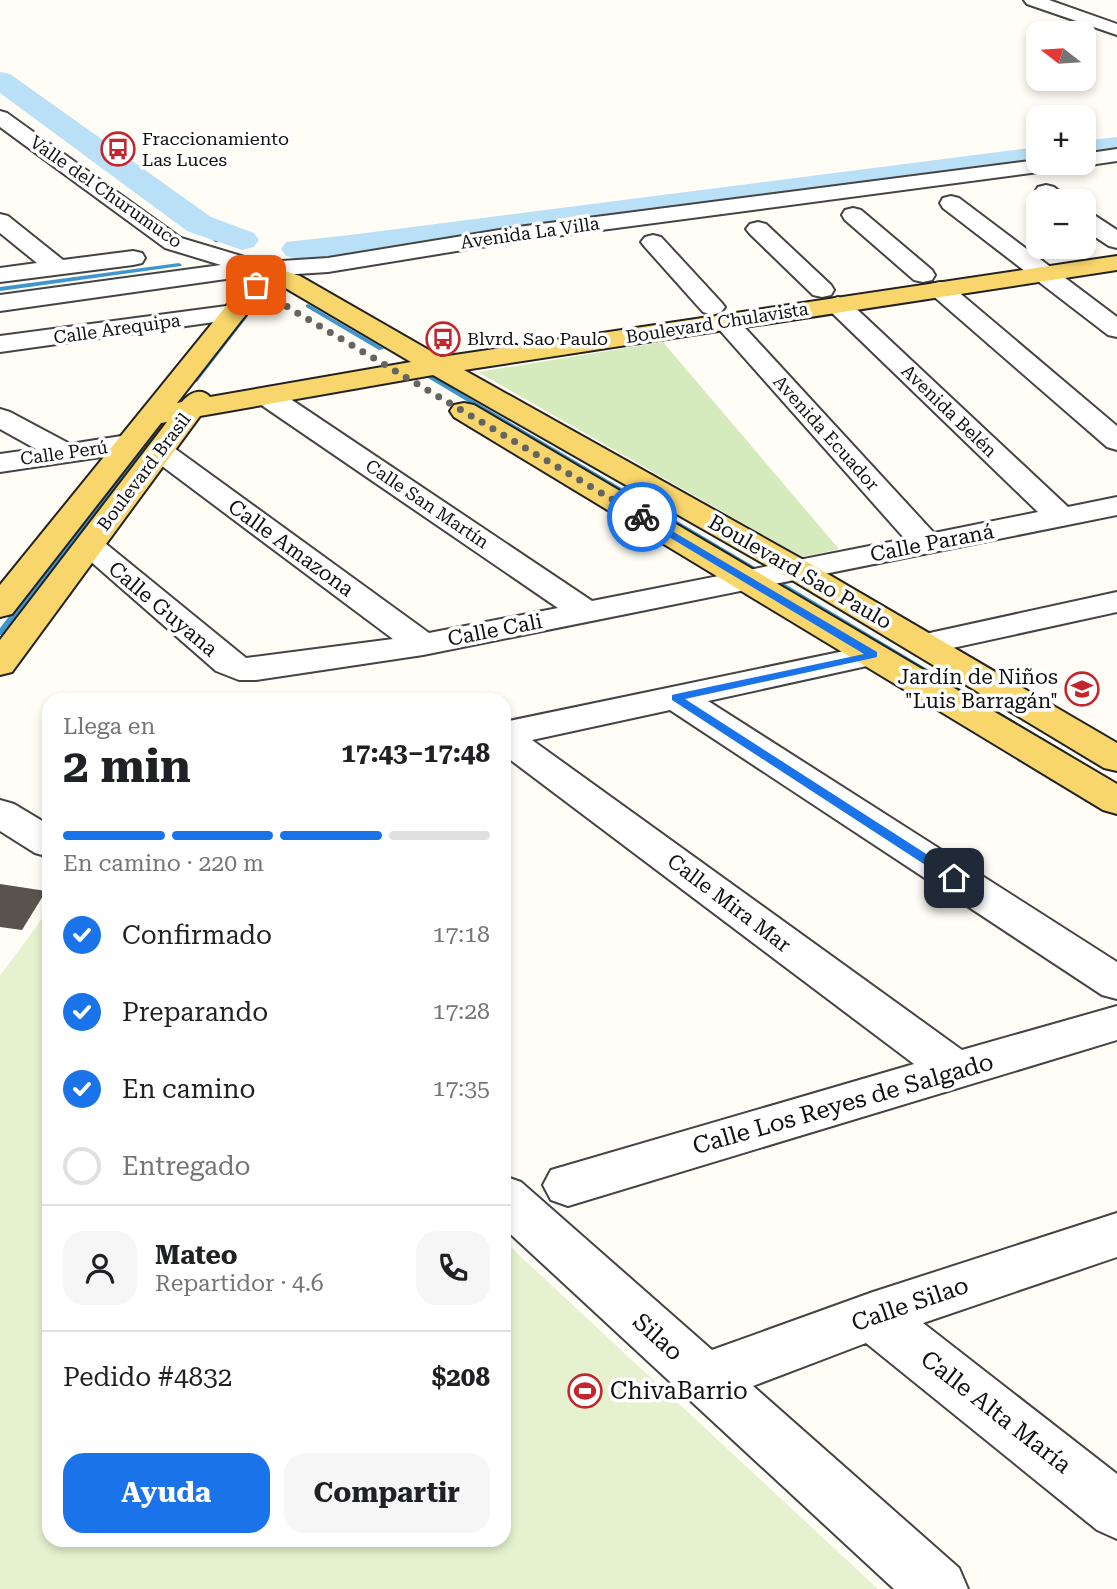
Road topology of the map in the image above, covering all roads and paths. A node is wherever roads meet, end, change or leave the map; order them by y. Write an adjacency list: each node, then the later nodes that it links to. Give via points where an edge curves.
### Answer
1 (1032, 0): 2 (street)
2 (1117, 30)
3 (0, 117): 14 (street, Valle del Churumuco, via 173,243)
4 (1117, 155): 5 (street)
5 (1096, 158)
6 (1026, 168): 20 (street, Avenida La Villa, via 518,234 328,265)
7 (951, 203): 17 (street)
8 (853, 215): 19 (street)
9 (0, 222): 16 (street)
10 (1096, 228): 13 (street)
11 (758, 229): 21 (street, Avenida Belén)
12 (653, 242): 24 (street, Avenida Ecuador)
13 (1117, 244): 17 (main road, Boulevard Chulavista)
14 (190, 250): 16 (street); 20 (street, Valle del Churumuco)
15 (1117, 263): 17 (main road, Boulevard Chulavista)
16 (57, 267): 18 (street)
17 (1035, 267): 19 (main road, Boulevard Chulavista); 25 (street)
18 (0, 275)
19 (931, 282): 21 (main road, Boulevard Chulavista); 33 (street)
20 (270, 284): 22 (street, Avenida La Villa); 23 (main road, Boulevard Brasil); 26 (main road); 28 (main road, Boulevard Sao Paulo); 29 (main road, Boulevard Brasil)
21 (830, 298): 24 (main road, Boulevard Chulavista); 39 (street, Avenida Belén)
22 (0, 303)
23 (234, 313): 27 (street, Calle Arequipa); 31 (main road, Boulevard Brasil)
24 (719, 314): 28 (main road, Boulevard Chulavista); 40 (street, Avenida Ecuador)
25 (1117, 329)
26 (331, 333)
27 (0, 344)
28 (397, 361): 29 (main road, Boulevard Chulavista); 30 (main road, Boulevard Chulavista); 42 (main road, Boulevard Sao Paulo); 43 (main road, Boulevard Sao Paulo)
29 (210, 385): 31 (main road, Boulevard Brasil)
30 (267, 396): 31 (main road, Boulevard Chulavista); 46 (street, Calle San Martín)
31 (181, 400): 34 (main road, Boulevard Brasil, via 152,416); 35 (main road, Boulevard Brasil)
32 (0, 418): 36 (street)
33 (1117, 441)
34 (128, 444): 36 (street, Calle Perú); 45 (main road, Boulevard Brasil)
35 (160, 450): 41 (main road, Boulevard Brasil); 48 (street, Calle Amazona)
36 (65, 453): 37 (street, Calle Perú)
37 (0, 463)
38 (1117, 506): 39 (street, Calle Paraná)
39 (1061, 517): 40 (street, Calle Paraná)
40 (927, 544): 42 (street, Calle Paraná)
41 (89, 546): 50 (main road, Boulevard Brasil); 51 (street, Calle Guyana)
42 (798, 570): 43 (street, Calle Paraná); 47 (main road, Boulevard Sao Paulo)
43 (748, 580): 46 (street, Calle Cali); 49 (main road, Boulevard Sao Paulo)
44 (1117, 602): 47 (street)
45 (0, 607)
46 (586, 612): 48 (street, Calle Cali)
47 (925, 644): 55 (main road, Boulevard Sao Paulo)
48 (423, 645): 51 (street, Calle Cali)
49 (873, 655): 52 (street); 56 (main road, Boulevard Sao Paulo)
50 (0, 664)
51 (239, 669)
52 (676, 697): 53 (street); 59 (street)
53 (511, 733)
54 (511, 740): 61 (street, Calle Mira Mar)
55 (1117, 759)
56 (1117, 801)
57 (0, 813): 58 (street)
58 (42, 839)
59 (1117, 983)
60 (1117, 1023): 61 (street, Calle Los Reyes de Salgado)
61 (955, 1070): 62 (street, Calle Los Reyes de Salgado)
62 (568, 1185)
63 (511, 1204): 66 (street, Silao)
64 (1115, 1238): 65 (street, Calle Silao)
65 (873, 1316): 66 (street, Calle Silao); 67 (street, Calle Alta María)
66 (704, 1379): 68 (street, Silao)
67 (1117, 1510)
68 (938, 1589)

